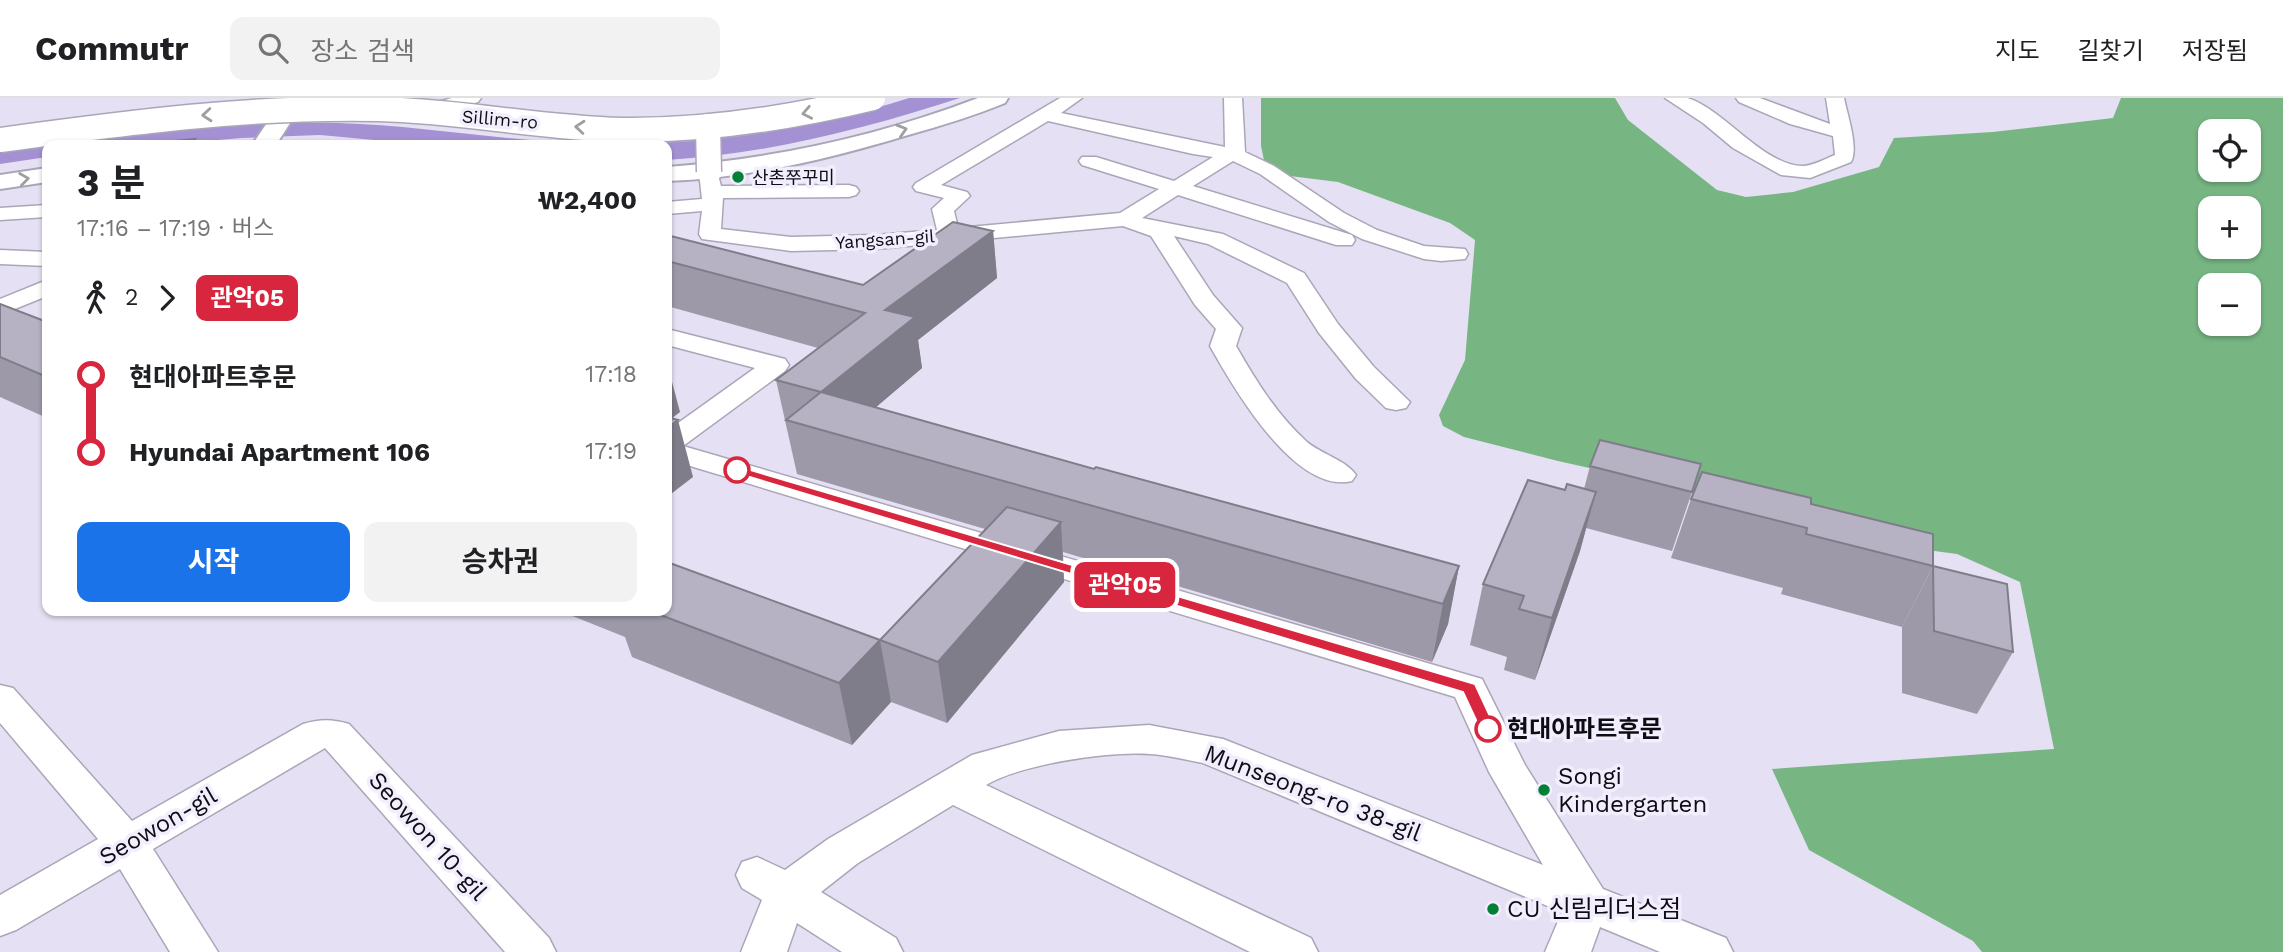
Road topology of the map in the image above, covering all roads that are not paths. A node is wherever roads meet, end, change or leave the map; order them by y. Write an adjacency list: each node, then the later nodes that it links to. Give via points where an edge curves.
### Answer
1 (250, 98): 10 (street)
2 (472, 98): 11 (street)
3 (873, 98): 13 (main road, Sillim-ro, one-way to 13, bridge, via 794,116)
4 (997, 98): 23 (main road, one-way to 4, via 798,157 860,143)
5 (1073, 98): 12 (street)
6 (1233, 98): 17 (street, via 1235,152)
7 (1674, 98): 14 (street, via 1788,171 1810,172 1844,158)
8 (1745, 98): 14 (street)
9 (1835, 98): 14 (street)
10 (291, 104): 11 (main road, Sillim-ro, bridge); 15 (main road, Sillim-ro, one-way to 15, bridge); 16 (main road)
11 (422, 112): 13 (main road, Sillim-ro, one-way to 11, bridge, via 585,128)
12 (1047, 115): 17 (street); 29 (street, via 923,187 960,196 943,209)
13 (708, 126): 23 (main road, bridge)
14 (1841, 133)
15 (0, 140)
16 (267, 140)
17 (1231, 154): 22 (street, Yangsan-gil); 31 (street, via 1370,234 1406,248 1443,256)
18 (1088, 161): 22 (street)
19 (42, 176): 21 (main road, one-way to 19)
20 (672, 176): 23 (main road)
21 (0, 182)
22 (1178, 187): 28 (street, Yangsan-gil); 30 (street)
23 (711, 189): 24 (street); 25 (street); 29 (street, Yangsan-gil, via 710,234 791,244)
24 (849, 191)
25 (672, 206)
26 (42, 211): 27 (street)
27 (0, 214)
28 (1125, 219): 29 (street, Yangsan-gil); 37 (street, via 1215,239 1296,278 1328,328); 40 (street, via 1159,231 1228,328 1223,346 1272,422 1311,460)
29 (949, 235)
30 (1344, 240)
31 (1457, 254)
32 (0, 257): 33 (street)
33 (42, 259)
34 (42, 289): 35 (street)
35 (0, 307)
36 (672, 338): 38 (street, via 776,365)
37 (1396, 402)
38 (672, 440)
39 (672, 451): 46 (street, via 1469,688 1509,772)
40 (1341, 475)
41 (0, 698): 44 (street)
42 (317, 734): 44 (street, Seowon-gil); 49 (street, Seowon 10-gil, via 335,734)
43 (951, 786): 45 (street, Munseong-ro 38-gil, via 843,851); 46 (street, Munseong-ro 38-gil, via 986,766 1059,746 1149,739 1209,749); 52 (street)
44 (127, 844): 47 (street, Seowon-gil); 48 (street)
45 (772, 885): 50 (street); 51 (street)
46 (1588, 903): 53 (street); 54 (street, Munseong-ro 38-gil)
47 (0, 917)
48 (195, 952)
49 (533, 952)
50 (764, 952)
51 (880, 952)
52 (1295, 952)
53 (1568, 952)
54 (1710, 952)

